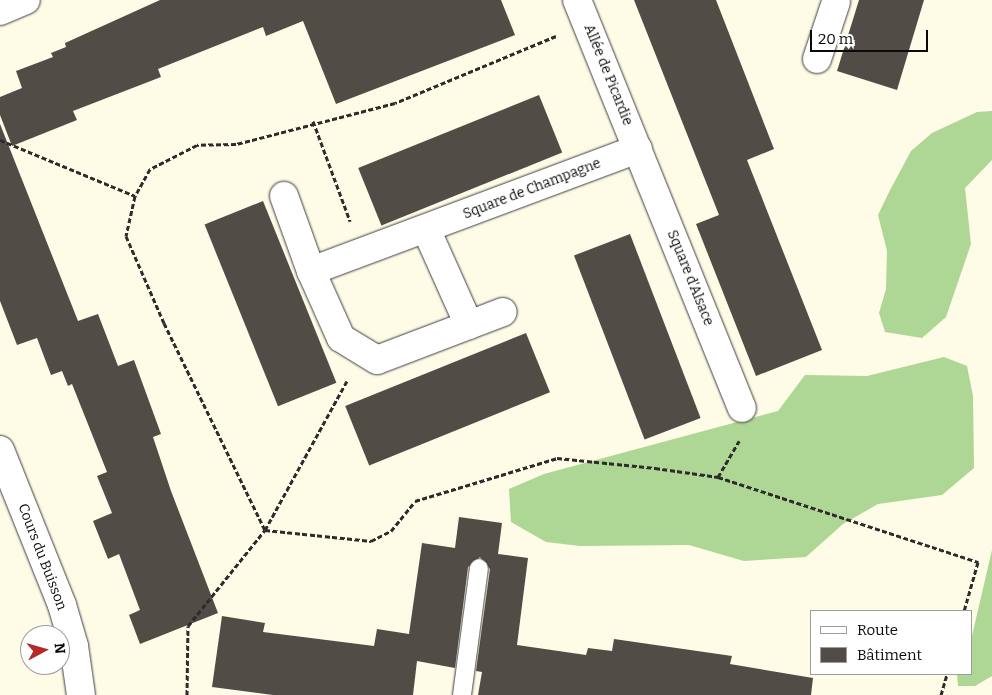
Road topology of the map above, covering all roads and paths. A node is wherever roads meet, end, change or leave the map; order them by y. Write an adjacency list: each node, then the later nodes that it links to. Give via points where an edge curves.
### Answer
1 (26, 0): 3 (street)
2 (835, 1): 5 (street)
3 (0, 11)
4 (582, 12): 6 (path, via 395,102); 8 (street, Allée de Picardie)
5 (817, 59)
6 (313, 121): 9 (path, via 236,144 197,145 150,168); 12 (path)
7 (0, 140): 9 (path)
8 (638, 149): 11 (street, Square de Champagne); 17 (street, Square d'Alsace)
9 (135, 196): 19 (path, via 126,236)
10 (284, 196): 13 (street)
11 (426, 229): 12 (street, Square de Champagne); 15 (street)
12 (362, 252): 13 (street, Square de Champagne)
13 (311, 271): 16 (street, via 341,338)
14 (503, 312): 15 (street)
15 (469, 325): 16 (street, via 376,360)
16 (364, 353): 19 (path)
17 (742, 408)
18 (0, 450): 23 (street, Cours du Buisson, via 62,606 74,646)
19 (265, 530): 21 (path, via 371,541 390,531 415,501 557,458 655,468 718,477 978,562); 24 (path, via 188,626)
20 (479, 568): 25 (lane)
21 (964, 610)
22 (947, 675): 26 (path)
23 (81, 695)
24 (187, 695)
25 (462, 695)
26 (941, 695)

